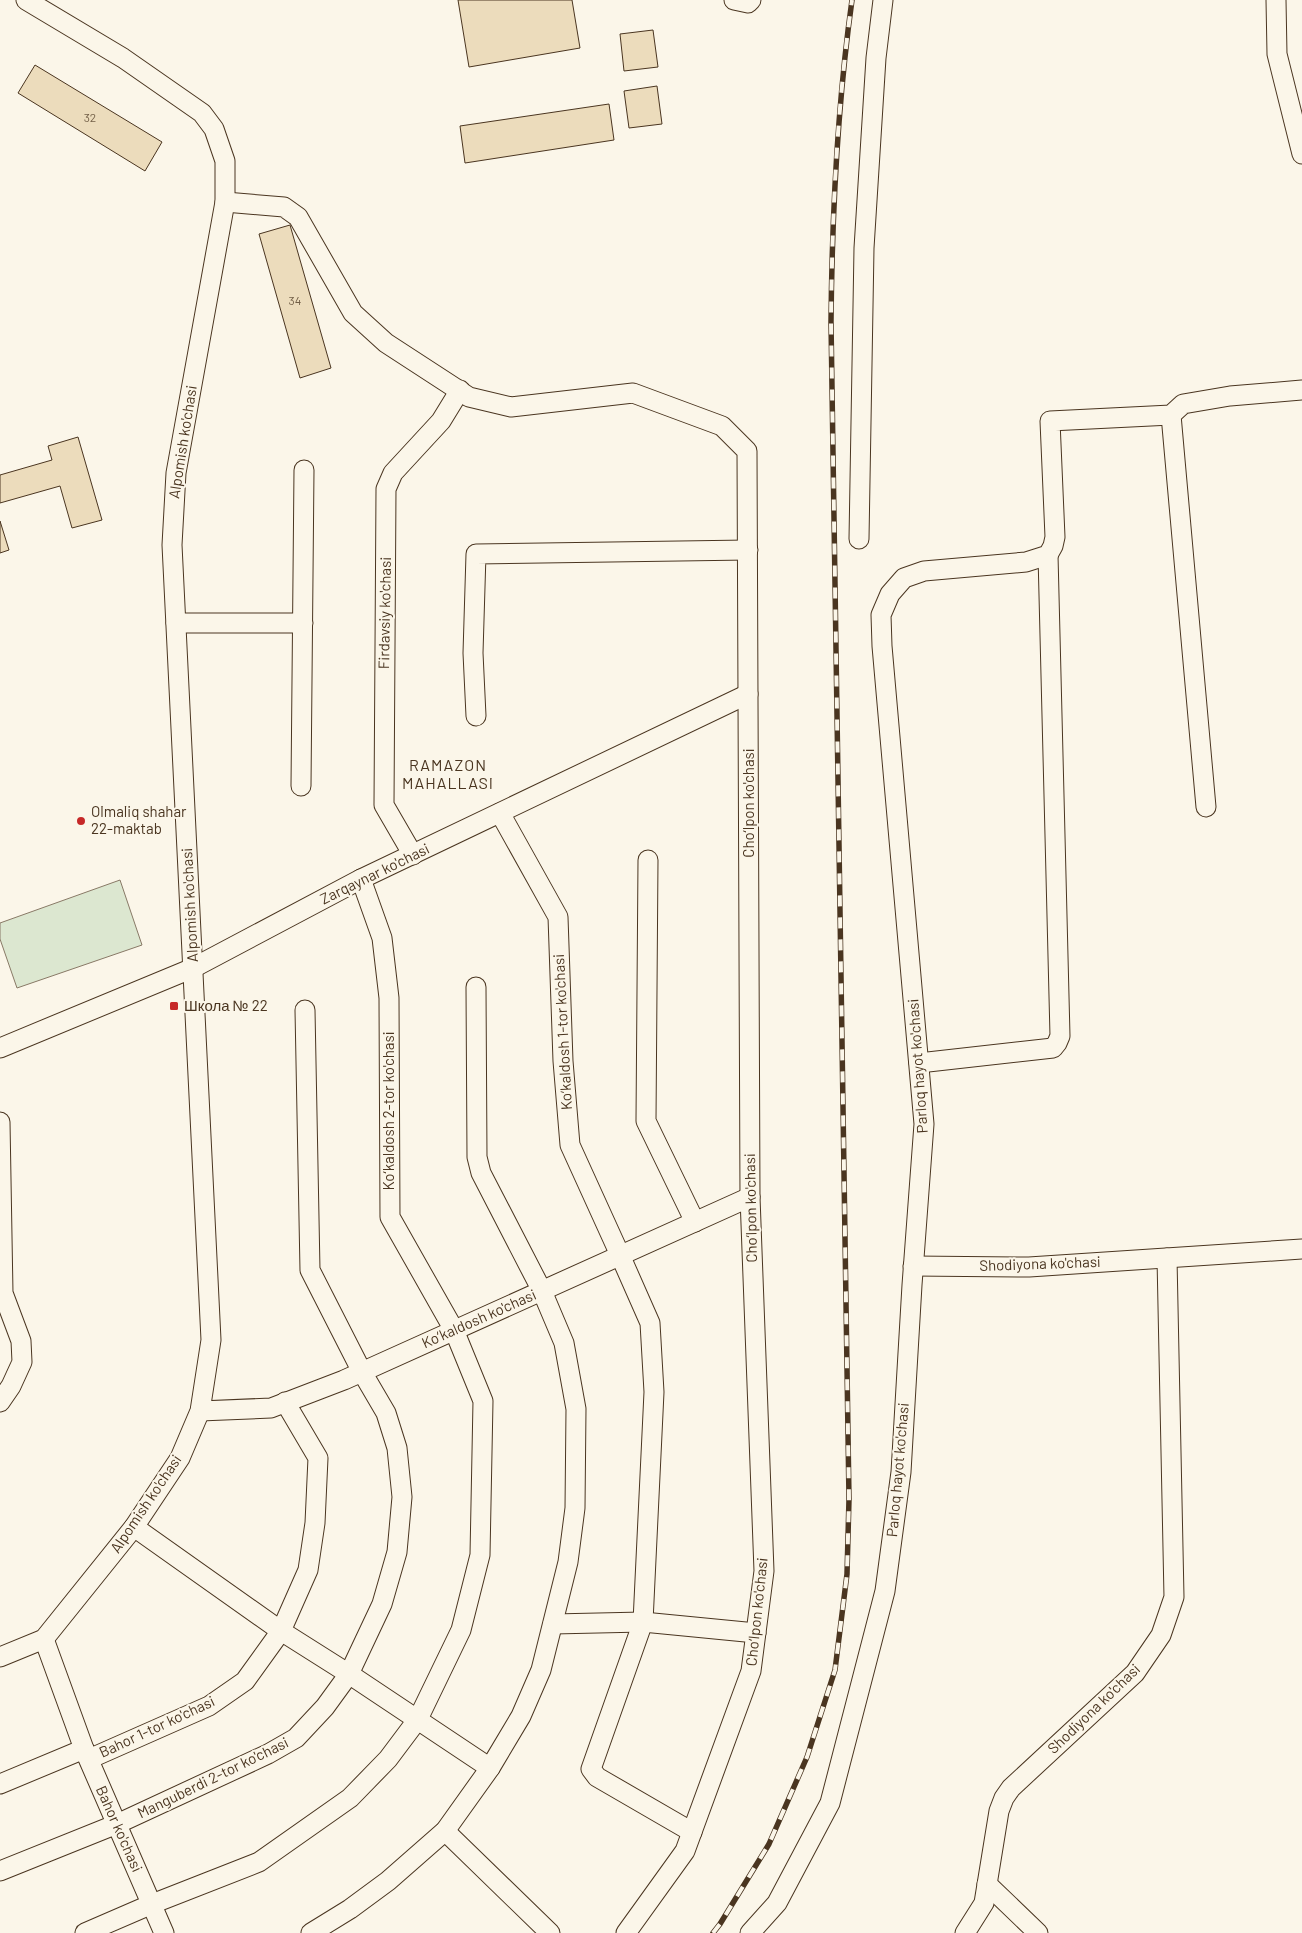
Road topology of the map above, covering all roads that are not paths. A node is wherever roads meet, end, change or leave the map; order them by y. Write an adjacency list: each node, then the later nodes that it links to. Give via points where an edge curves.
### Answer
1 (26, 0): 7 (street, Alpomish ko'chasi, via 123,58 202,112 214,129 225,161)
2 (734, 0): 3 (street, via 748,3)
3 (751, 0)
4 (884, 0): 12 (street, via 876,58 864,248)
5 (1276, 0): 6 (street, via 1277,54)
6 (1302, 154)
7 (225, 202): 8 (street, via 284,208 298,217 353,313 386,343); 16 (street, Alpomish ko'chasi, via 176,473 172,545)
8 (460, 390): 13 (street, Cho‘lpon ko'chasi, via 469,396 511,406 633,393 722,426 747,450); 22 (street, Firdavsiy ko'chasi, via 441,421 393,473 386,488 384,804)
9 (1302, 390): 10 (street, via 1183,404)
10 (1171, 415): 14 (street, via 1050,421 1055,537); 20 (street)
11 (304, 470): 15 (street)
12 (858, 539)
13 (748, 550): 17 (street, Cho‘lpon ko'chasi); 18 (street, via 476,554 472,653)
14 (1048, 555): 29 (street, via 1060,1036 1053,1048); 29 (street, Parloq hayot ko'chasi, via 1026,562 924,571 904,578 890,594 881,615)
15 (302, 622): 16 (street); 19 (street)
16 (176, 623): 25 (street, Alpomish ko'chasi)
17 (748, 694): 21 (street, Zarqaynar ko'chasi); 31 (street, Cho‘lpon ko'chasi)
18 (476, 716)
19 (301, 786)
20 (1206, 807)
21 (500, 813): 22 (street, Zarqaynar ko'chasi); 34 (street, Ko‘kaldosh 1-tor ko'chasi, via 558,917 563,1061 570,1145)
22 (413, 855): 24 (street, Zarqaynar ko'chasi)
23 (648, 860): 32 (street, via 646,1120)
24 (361, 879): 25 (street, Zarqaynar ko'chasi); 39 (street, Ko‘kaldosh 2-tor ko'chasi, via 382,938 389,998 390,1218)
25 (193, 968): 28 (street, Zarqaynar ko'chasi); 43 (street, Alpomish ko'chasi, via 211,1340)
26 (476, 987): 37 (street, via 477,1157 481,1173)
27 (305, 1010): 40 (street, Manguberdi 2-tor ko'chasi, via 310,1270)
28 (0, 1048)
29 (919, 1063): 36 (street, Parloq hayot ko'chasi, via 924,1124)
30 (0, 1122): 38 (street)
31 (750, 1197): 32 (street, Ko‘kaldosh ko'chasi); 48 (street, Cho‘lpon ko'chasi, via 764,1571)
32 (695, 1222): 34 (street, Ko‘kaldosh ko'chasi)
33 (1302, 1249): 35 (street, Shodiyona ko'chasi)
34 (620, 1255): 37 (street, Ko‘kaldosh ko'chasi); 45 (street, Ko‘kaldosh 1-tor ko'chasi, via 650,1323 654,1392)
35 (1167, 1258): 36 (street, Shodiyona ko'chasi, via 1029,1267); 60 (street, Shodiyona ko'chasi, via 1174,1598 1161,1635 1135,1673 1004,1798 998,1810)
36 (913, 1266): 67 (street, Parloq hayot ko'chasi, via 901,1472 885,1591 830,1803 777,1903)
37 (542, 1291): 39 (street, Ko‘kaldosh ko'chasi); 46 (street, via 564,1343 576,1409 575,1508 568,1562)
38 (1, 1293): 41 (street, via 21,1342 22,1362 12,1386)
39 (454, 1330): 40 (street, Ko‘kaldosh ko'chasi); 52 (street, Ko‘kaldosh 2-tor ko'chasi, via 483,1401 480,1555 461,1630)
40 (362, 1372): 42 (street, Ko‘kaldosh ko'chasi); 51 (street, Manguberdi 2-tor ko'chasi, via 386,1413 397,1448 402,1498 397,1552 382,1604)
41 (0, 1402)
42 (285, 1402): 43 (street, Ko‘kaldosh ko'chasi, via 271,1408); 47 (street, Bahor 1-tor ko'chasi, via 318,1458 315,1523 308,1570)
43 (200, 1411): 44 (street, Alpomish ko'chasi, via 180,1458)
44 (134, 1527): 47 (street); 49 (street, Alpomish ko'chasi)
45 (642, 1622): 46 (street); 48 (street); 58 (street, Ko‘kaldosh 1-tor ko'chasi, via 591,1769 597,1777)
46 (553, 1624): 54 (street, via 541,1670 521,1716)
47 (281, 1631): 51 (street); 53 (street, Bahor 1-tor ko'chasi, via 244,1681 209,1706)
48 (756, 1633): 58 (street, Cho‘lpon ko'chasi, via 751,1672)
49 (44, 1639): 50 (street, Alpomish ko'chasi); 53 (street, Bahor ko'chasi)
50 (0, 1657)
51 (349, 1674): 52 (street); 56 (street, Manguberdi 2-tor ko'chasi, via 325,1707 296,1738)
52 (418, 1719): 54 (street); 61 (street, Ko‘kaldosh 2-tor ko'chasi, via 388,1759 350,1798 259,1862)
53 (87, 1754): 55 (street, Bahor 1-tor ko'chasi); 56 (street, Bahor ko'chasi)
54 (490, 1768): 57 (street)
55 (0, 1784)
56 (117, 1824): 59 (street, Manguberdi 2-tor ko'chasi); 61 (street, Bahor ko'chasi)
57 (445, 1831): 64 (street, via 388,1881); 65 (street)
58 (692, 1832): 66 (street, Cho‘lpon ko'chasi, via 685,1851)
59 (0, 1871)
60 (987, 1884): 68 (street, Shodiyona ko'chasi, via 984,1903); 69 (street)
61 (152, 1904): 62 (street, Ko‘kaldosh 2-tor ko'chasi); 63 (street, Bahor ko'chasi)
62 (85, 1933)
63 (164, 1933)
64 (311, 1933)
65 (550, 1933)
66 (626, 1933)
67 (751, 1933)
68 (965, 1933)
69 (1038, 1933)

